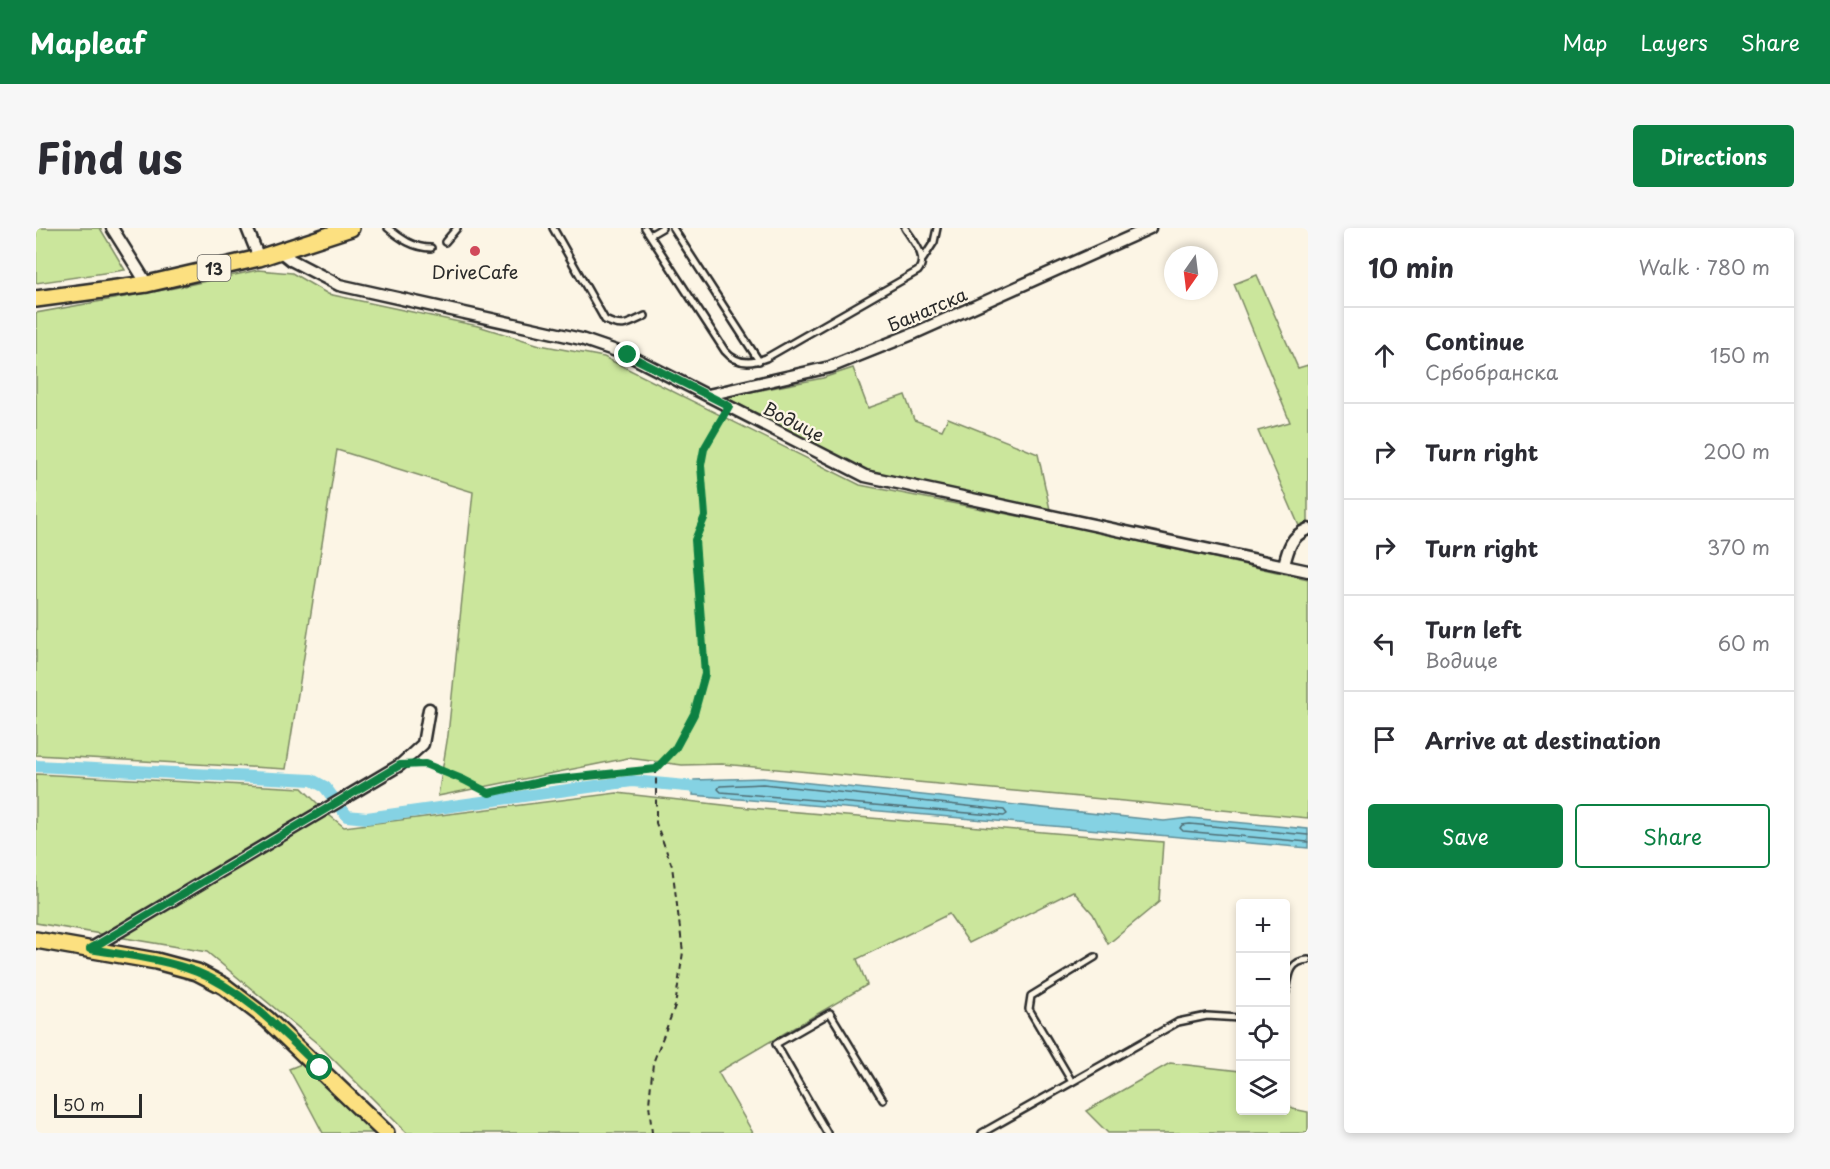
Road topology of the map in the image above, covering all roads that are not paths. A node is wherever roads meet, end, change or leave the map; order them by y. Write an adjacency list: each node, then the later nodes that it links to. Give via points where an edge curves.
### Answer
1 (112, 228): 19 (street)
2 (247, 228): 17 (street)
3 (351, 228): 16 (main road, 13)
4 (388, 228): 15 (lane, via 420,248)
5 (457, 228): 14 (lane)
6 (553, 228): 21 (lane, via 605,320 626,326)
7 (645, 228): 13 (lane)
8 (662, 228): 13 (lane)
9 (673, 228): 22 (lane)
10 (905, 228): 18 (lane)
11 (936, 228): 18 (lane, via 934,242)
12 (1150, 228): 23 (street, Банатска, via 830,367)
13 (650, 236): 22 (lane, via 729,356 745,362)
14 (445, 242)
15 (431, 248)
16 (281, 252): 17 (main road, 13); 23 (street, Водице, via 339,285 581,339 628,355)
17 (259, 258): 19 (main road, 13)
18 (923, 260): 22 (lane, via 918,271)
19 (147, 284): 20 (main road, 13)
20 (36, 299)
21 (645, 315)
22 (759, 361)
23 (708, 395): 25 (street, Водице, via 865,476)
24 (1308, 529): 25 (street, via 1298,533 1291,543)
25 (1284, 566): 26 (street, Водице)
26 (1308, 571)
27 (429, 709): 29 (street, via 423,744 400,765)
28 (36, 940): 29 (main road)
29 (90, 949): 36 (main road, via 197,972 224,986 267,1019)
30 (1095, 957): 34 (lane, via 1030,996 1028,1001)
31 (1308, 960): 32 (lane)
32 (1290, 969)
33 (1236, 1018): 34 (lane, via 1207,1016 1178,1022)
34 (1072, 1082): 38 (lane)
35 (883, 1100): 37 (lane, via 830,1012 776,1044)
36 (386, 1133)
37 (827, 1133)
38 (982, 1133)

